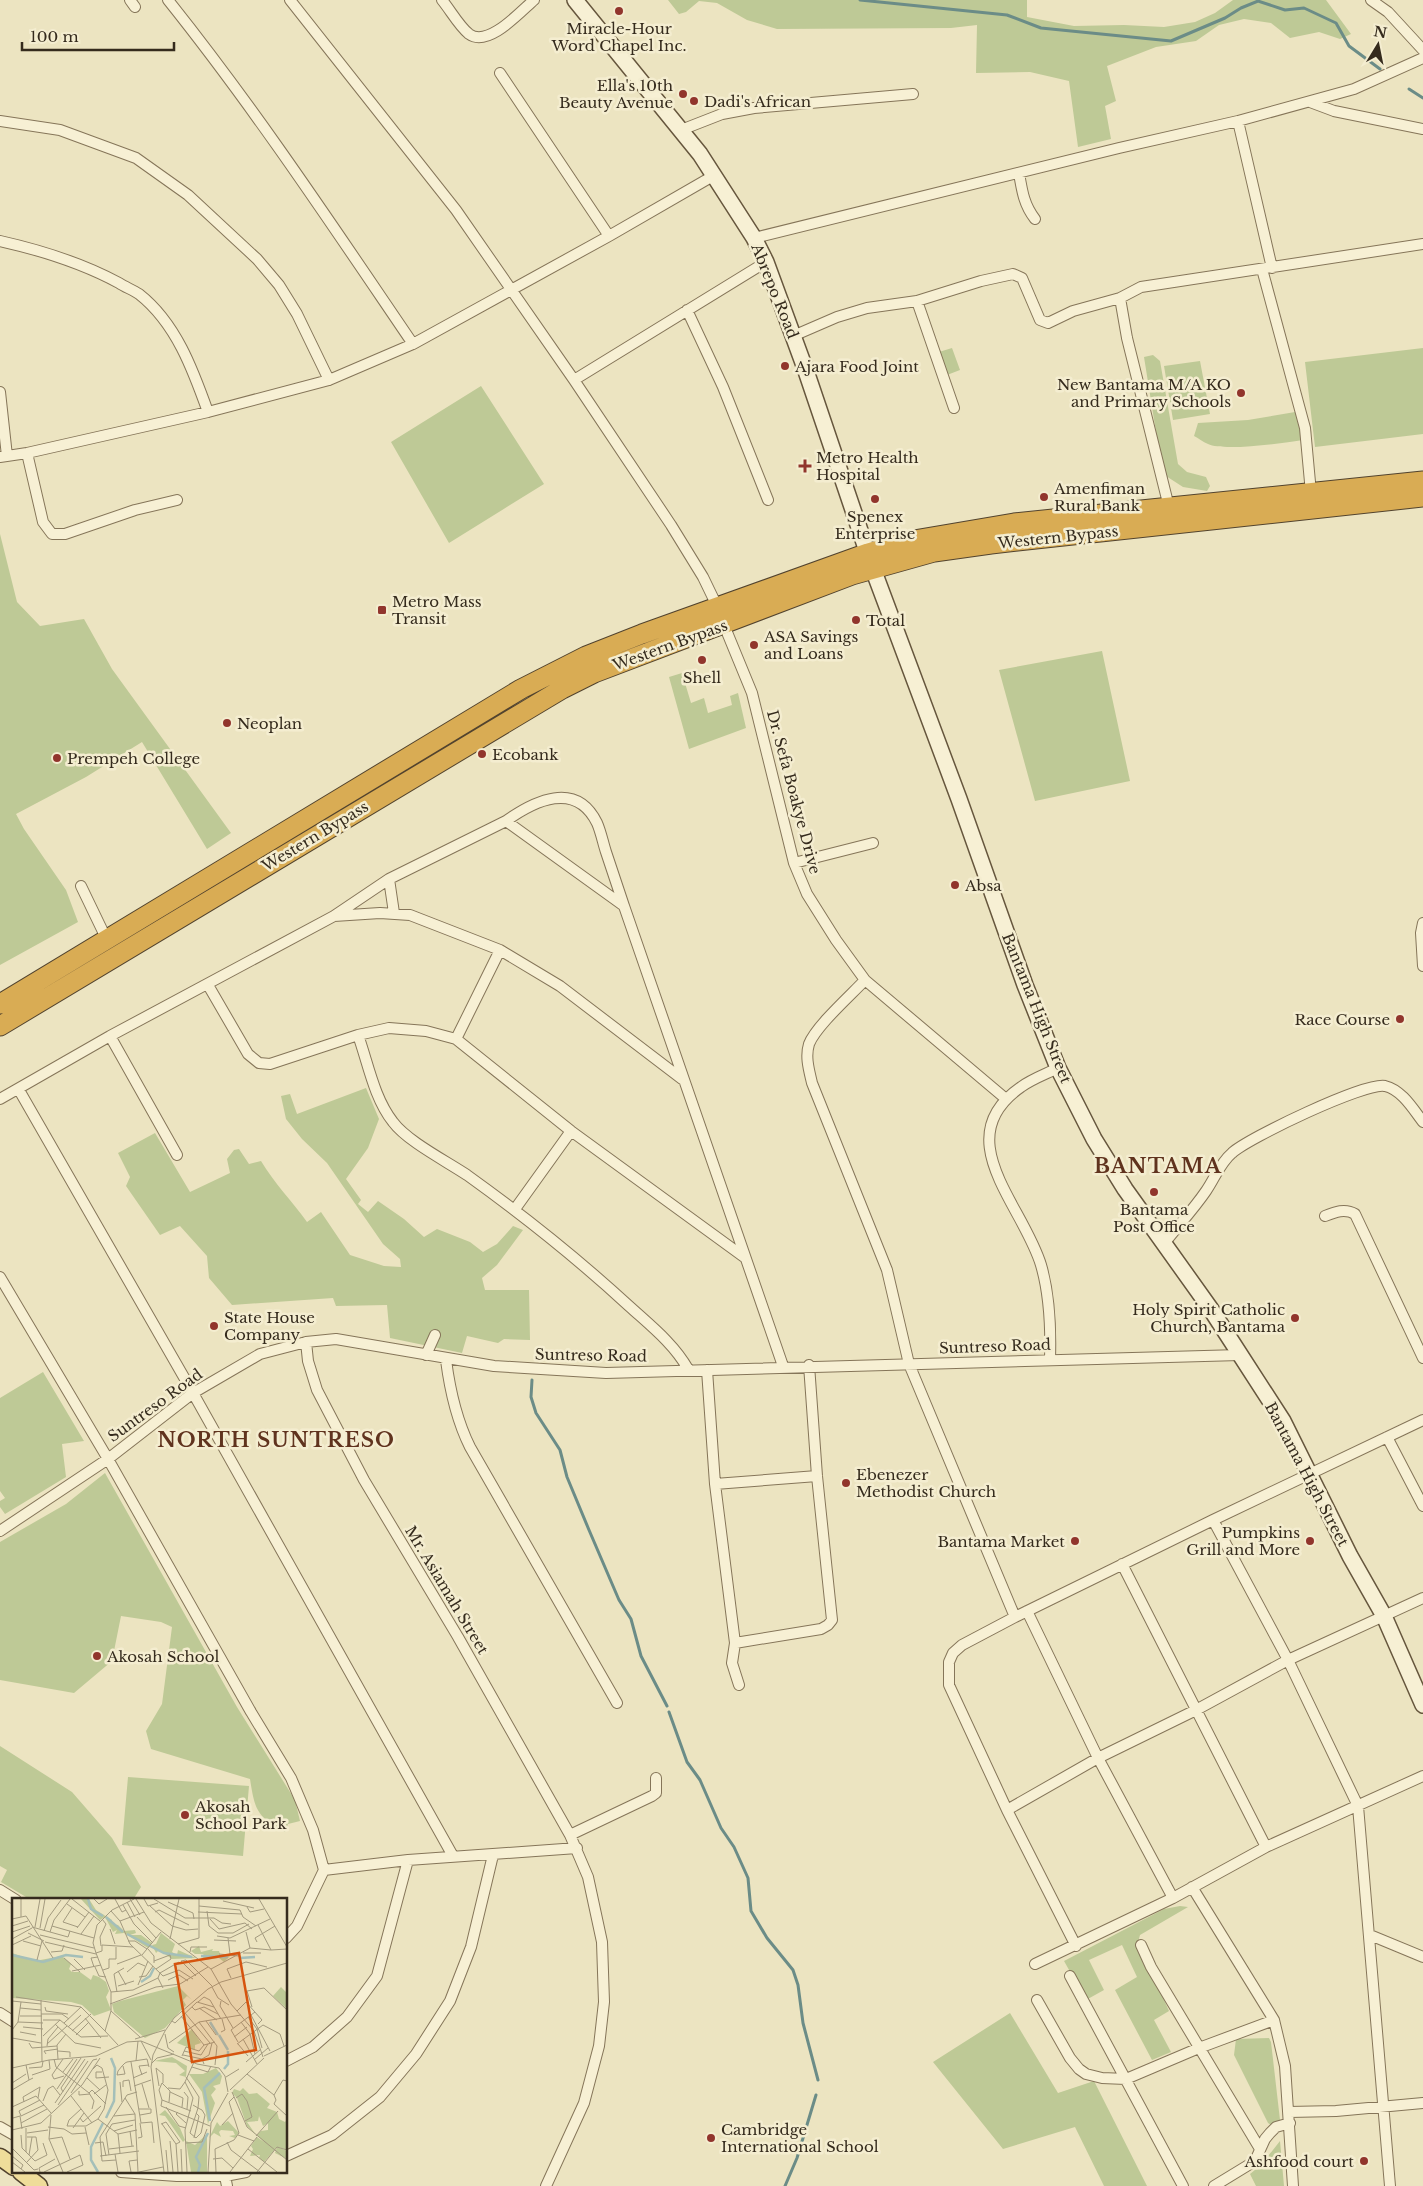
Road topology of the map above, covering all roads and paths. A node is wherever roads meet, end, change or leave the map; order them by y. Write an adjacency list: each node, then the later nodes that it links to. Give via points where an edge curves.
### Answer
1 (168, 0): 30 (street, via 281,152)
2 (290, 0): 25 (street, via 456,210)
3 (442, 0): 4 (street, via 467,32 484,38 493,35)
4 (534, 0)
5 (575, 0): 15 (main road, Abrepo Road)
6 (1371, 0): 7 (street, via 1388,12)
7 (1423, 50)
8 (1423, 58): 11 (street, via 1354,89)
9 (500, 73): 19 (street)
10 (913, 94): 15 (street, via 754,108 722,114)
11 (1310, 102): 13 (street); 14 (street, via 1334,112)
12 (0, 121): 31 (street, via 60,130 136,158 188,195 257,259 280,285)
13 (1238, 122): 16 (street); 24 (street)
14 (1423, 129)
15 (681, 130): 17 (main road, Abrepo Road)
16 (1019, 173): 18 (street, via 1022,196); 20 (street)
17 (713, 176): 19 (street); 20 (main road, Abrepo Road)
18 (1035, 219)
19 (609, 236): 25 (street)
20 (754, 238): 23 (main road, Abrepo Road)
21 (0, 240): 35 (street, via 107,276 139,294 167,323 193,370)
22 (1423, 244): 24 (street)
23 (766, 262): 28 (street); 29 (main road, Abrepo Road)
24 (1267, 268): 26 (street, via 1141,288); 39 (street, via 1305,428)
25 (510, 290): 30 (street); 32 (street)
26 (1120, 298): 27 (street, via 1073,311 1048,323 1040,320 1022,278 1013,274); 43 (street)
27 (917, 301): 29 (street, via 867,308); 34 (street)
28 (686, 310): 32 (street); 42 (street, via 723,387)
29 (793, 336): 44 (main road, Abrepo Road)
30 (413, 344): 31 (street)
31 (330, 380): 35 (street)
32 (574, 380): 45 (street, via 671,525)
33 (0, 392): 37 (street)
34 (954, 408)
35 (208, 412): 36 (street)
36 (27, 453): 37 (street); 41 (street, via 43,522 52,534 65,534 135,510)
37 (4, 456)
38 (1423, 481): 39 (highway, Western Bypass)
39 (1311, 493): 43 (highway, Western Bypass)
40 (1423, 497): 44 (highway, Western Bypass, via 991,544)
41 (177, 500)
42 (768, 500)
43 (1169, 508): 44 (highway, Western Bypass, via 988,527 908,541)
44 (871, 561): 45 (highway, Western Bypass); 46 (highway, Western Bypass); 68 (main road, Bantama High Street)
45 (717, 606): 47 (highway, Western Bypass, via 586,656)
46 (724, 625): 48 (highway, Western Bypass, via 594,673); 51 (street, Dr. Sefa Boakye Drive, via 752,693)
47 (538, 680): 48 (highway); 58 (highway, Western Bypass)
48 (551, 696): 64 (highway, Western Bypass)
49 (506, 821): 52 (street); 54 (street); 54 (street, via 547,799 563,797 577,801 597,822)
50 (873, 843): 51 (street)
51 (794, 863): 61 (street, Dr. Sefa Boakye Drive, via 807,894)
52 (389, 880): 55 (street); 56 (street)
53 (81, 886): 58 (street)
54 (624, 906): 69 (street)
55 (394, 914): 56 (street); 59 (street, via 426,920)
56 (334, 916): 62 (street)
57 (1423, 923): 60 (street)
58 (108, 940): 63 (highway, Western Bypass)
59 (500, 950): 67 (street); 69 (street, via 560,986)
60 (1423, 966)
61 (865, 980): 72 (street, Dr. Sefa Boakye Drive); 88 (street, via 820,1028 809,1044 807,1064 887,1270)
62 (208, 985): 65 (street, via 248,1054 259,1063 270,1064); 66 (street)
63 (0, 1004)
64 (0, 1026)
65 (358, 1034): 67 (street, via 406,1028); 76 (street, via 382,1104 392,1121 403,1133)
66 (110, 1036): 70 (street); 75 (street)
67 (456, 1039): 74 (street)
68 (1058, 1068): 72 (street, via 1021,1087); 78 (main road, Bantama High Street, via 1094,1139)
69 (683, 1080): 79 (street)
70 (19, 1090): 71 (street); 93 (street)
71 (0, 1099)
72 (1006, 1099): 86 (street, via 992,1120 988,1145 993,1164 1040,1264 1050,1322)
73 (1423, 1122): 78 (street, via 1403,1097 1383,1086 1296,1117 1230,1154 1206,1192)
74 (571, 1131): 76 (street); 79 (street)
75 (177, 1155)
76 (515, 1209): 91 (street, via 592,1272 652,1327 680,1354)
77 (1325, 1216): 85 (street, via 1349,1210 1355,1214)
78 (1163, 1244): 84 (main road, Bantama High Street)
79 (744, 1258): 90 (street)
80 (0, 1277): 96 (street)
81 (435, 1335): 83 (street)
82 (306, 1342): 83 (street, Suntreso Road, via 336,1339); 93 (street, Suntreso Road, via 260,1354); 119 (street, Mr. Asiamah Street, via 317,1390 360,1472)
83 (426, 1354): 87 (street, Suntreso Road)
84 (1240, 1355): 86 (street, Suntreso Road); 97 (main road, Bantama High Street)
85 (1423, 1358)
86 (1050, 1359): 88 (street, Suntreso Road)
87 (446, 1360): 91 (street, Suntreso Road, via 606,1373); 111 (street, via 450,1394 459,1425)
88 (909, 1364): 89 (street, Suntreso Road); 107 (street)
89 (809, 1365): 90 (street, Suntreso Road); 98 (street)
90 (784, 1366): 92 (street, Suntreso Road)
91 (688, 1370): 92 (street, Suntreso Road)
92 (707, 1370): 99 (street)
93 (193, 1393): 96 (street, Suntreso Road); 123 (street)
94 (1423, 1420): 95 (street)
95 (1388, 1437): 97 (street); 100 (street)
96 (108, 1458): 102 (street, Suntreso Road); 125 (street, via 291,1778 313,1830)
97 (1310, 1473): 101 (street); 106 (main road, Bantama High Street, via 1350,1556)
98 (817, 1476): 99 (street); 108 (street, via 832,1620 822,1629)
99 (715, 1484): 108 (street)
100 (1423, 1506)
101 (1213, 1520): 103 (street); 109 (street)
102 (0, 1531)
103 (1122, 1564): 105 (street); 113 (street)
104 (1423, 1598): 106 (street)
105 (1026, 1611): 107 (street); 114 (street)
106 (1384, 1616): 109 (street); 112 (main road, Bantama High Street)
107 (1015, 1617): 118 (street, via 962,1645 953,1653 947,1673 949,1685)
108 (735, 1643): 110 (street, via 732,1663)
109 (1288, 1660): 113 (street); 117 (street)
110 (739, 1684)
111 (617, 1703)
112 (1423, 1705)
113 (1196, 1710): 114 (street); 120 (street)
114 (1098, 1758): 118 (street); 129 (street)
115 (1423, 1776): 117 (street)
116 (656, 1778): 119 (street, via 656,1793 652,1796)
117 (1358, 1806): 120 (street); 130 (street)
118 (1008, 1810): 133 (street)
119 (570, 1835): 121 (street, Mr. Asiamah Street)
120 (1266, 1847): 126 (street)
121 (577, 1848): 122 (street); 158 (street, Mr. Asiamah Street, via 588,1877 602,1942 604,2002 599,2046 584,2103)
122 (493, 1855): 123 (street); 150 (street, via 471,1947 450,2001 416,2054 380,2097 332,2135)
123 (453, 1856): 124 (street)
124 (408, 1860): 125 (street); 142 (street, via 377,1976 347,2017 313,2047)
125 (324, 1870): 131 (street, via 297,1926)
126 (1192, 1887): 129 (street); 139 (street)
127 (0, 1890): 128 (street)
128 (13, 1898)
129 (1173, 1898): 133 (street)
130 (1370, 1935): 134 (street); 145 (street)
131 (288, 1936)
132 (1141, 1945): 141 (street)
133 (1076, 1946): 135 (street)
134 (1423, 1957)
135 (1036, 1964)
136 (1070, 1976): 143 (street)
137 (1037, 2000): 143 (street, via 1079,2069 1093,2076)
138 (0, 2013): 140 (street)
139 (1274, 2020): 141 (street); 146 (street, via 1285,2066)
140 (12, 2021)
141 (1199, 2048): 143 (street); 149 (street)
142 (288, 2060)
143 (1126, 2079): 159 (street)
144 (1423, 2103): 145 (street)
145 (1382, 2106): 146 (street); 162 (street)
146 (1290, 2118): 149 (street, via 1276,2127); 161 (street)
147 (0, 2127): 148 (street)
148 (12, 2134)
149 (1260, 2149): 160 (street, via 1255,2160)
150 (288, 2155)
151 (0, 2157): 152 (main road)
152 (12, 2166)
153 (24, 2174): 157 (main road)
154 (150, 2174): 156 (street)
155 (242, 2174): 156 (street)
156 (226, 2181)
157 (39, 2186)
158 (546, 2186)
159 (1183, 2186)
160 (1214, 2186)
161 (1293, 2186)
162 (1390, 2186)

